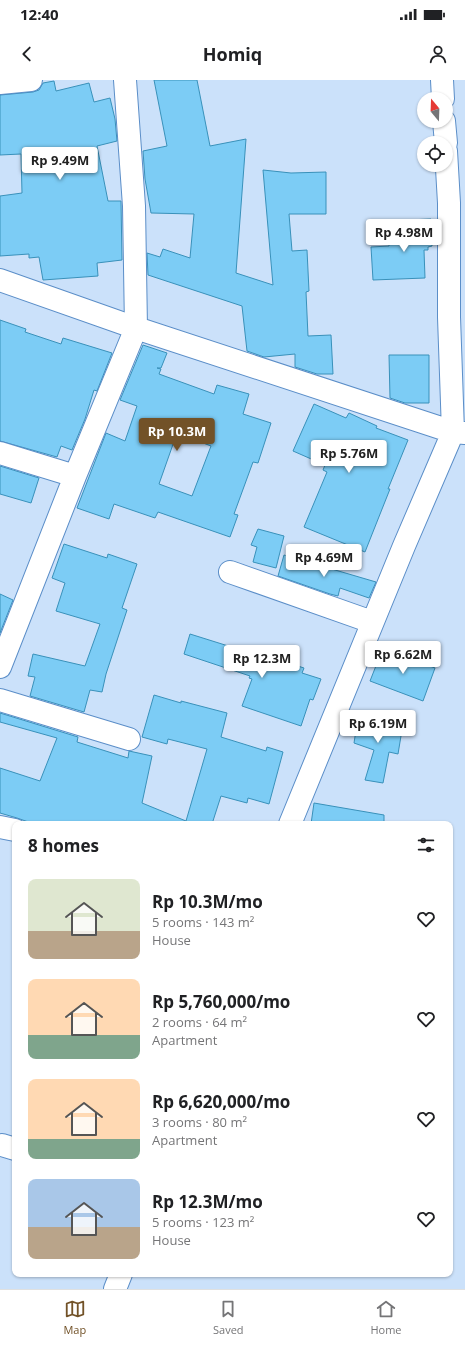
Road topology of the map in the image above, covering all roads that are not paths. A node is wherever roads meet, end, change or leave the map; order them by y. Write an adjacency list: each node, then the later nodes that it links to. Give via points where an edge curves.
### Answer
1 (31, 80): 4 (street)
2 (125, 80): 9 (street, via 134,206)
3 (442, 80): 5 (street)
4 (0, 83)
5 (443, 92)
6 (451, 172): 7 (street)
7 (457, 202): 10 (street, via 449,317)
8 (0, 280): 9 (street)
9 (136, 328): 10 (street); 12 (street)
10 (459, 433): 14 (street)
11 (0, 454): 12 (street)
12 (75, 476): 15 (street)
13 (230, 572): 14 (street)
14 (372, 622): 18 (street)
15 (0, 667)
16 (0, 700): 17 (street)
17 (129, 739)
18 (291, 821)
19 (0, 827): 20 (street)
20 (12, 829)
21 (120, 1277): 22 (street)
22 (115, 1289)

